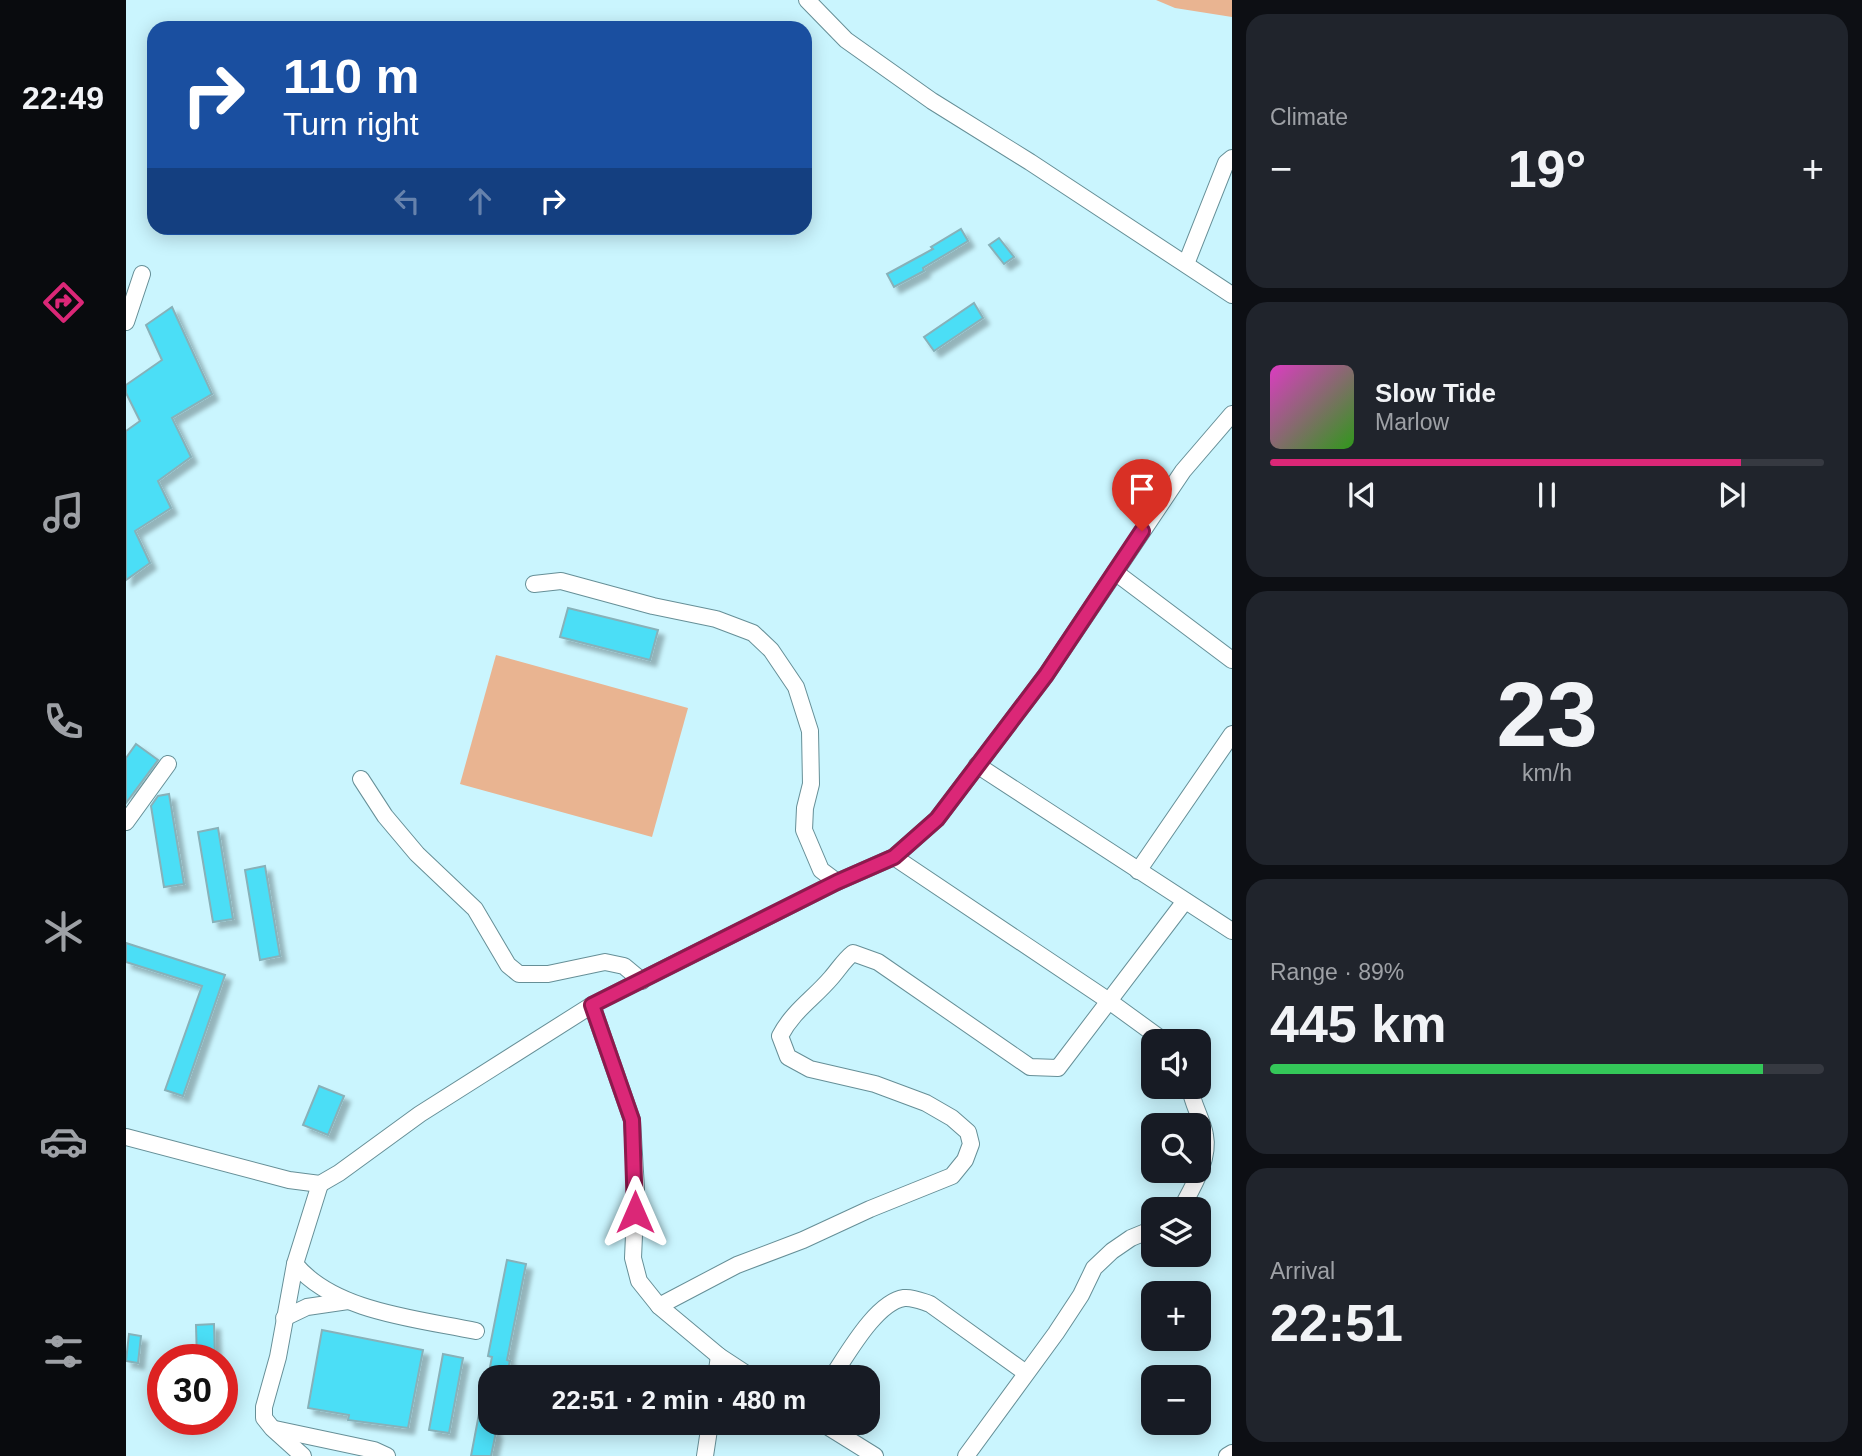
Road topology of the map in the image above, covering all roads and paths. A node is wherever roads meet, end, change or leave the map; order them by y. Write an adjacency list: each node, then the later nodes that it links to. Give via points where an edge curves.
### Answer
1 (807, 0): 3 (street, via 846,40 932,101)
2 (1232, 158): 3 (street, via 1226,163)
3 (1186, 264): 5 (street)
4 (142, 274): 6 (street)
5 (1232, 295)
6 (126, 322)
7 (1232, 414): 8 (street, via 1183,471)
8 (1115, 572): 10 (street); 13 (street, via 1046,675)
9 (534, 584): 18 (street, via 561,581 716,619 753,633 771,650 796,687 810,731 811,784 804,830 821,870)
10 (1232, 660)
11 (1232, 734): 17 (street)
12 (168, 764): 15 (street)
13 (977, 765): 16 (street, via 937,819); 17 (street)
14 (361, 779): 21 (street, via 417,855 475,909 508,965 519,974 548,974 605,962 624,966)
15 (127, 820)
16 (894, 857): 18 (street); 22 (street)
17 (1138, 871): 19 (street)
18 (837, 882): 21 (street)
19 (1185, 901): 20 (street); 22 (street)
20 (1232, 931)
21 (642, 981): 23 (street)
22 (1109, 1001): 24 (street); 32 (street, via 1058,1068 1030,1066 878,962 853,953 789,1018 780,1036 788,1057 810,1069 875,1084 952,1118 968,1132 971,1144 965,1160 952,1176 737,1265)
23 (592, 1005): 27 (street, via 420,1114); 32 (street, via 632,1120 633,1258 639,1281)
24 (1148, 1029)
25 (1193, 1099): 28 (street, via 1207,1147)
26 (126, 1137): 27 (street)
27 (320, 1184): 30 (street)
28 (1187, 1197)
29 (1141, 1234): 39 (street, via 1094,1268 1081,1295)
30 (295, 1264): 31 (street, via 306,1278); 33 (street)
31 (348, 1301): 33 (street, via 307,1307); 34 (street)
32 (659, 1306): 35 (street)
33 (284, 1318): 40 (street, via 264,1408 264,1418)
34 (476, 1331)
35 (719, 1356): 36 (street); 37 (street)
36 (718, 1365)
37 (733, 1365)
38 (840, 1365): 39 (street, via 889,1303 915,1298)
39 (1026, 1373): 48 (street)
40 (272, 1428): 44 (street); 45 (street)
41 (708, 1435): 46 (street)
42 (842, 1435): 47 (street)
43 (1232, 1452): 49 (street)
44 (303, 1456)
45 (387, 1456)
46 (705, 1456)
47 (876, 1456)
48 (966, 1456)
49 (1227, 1456)

